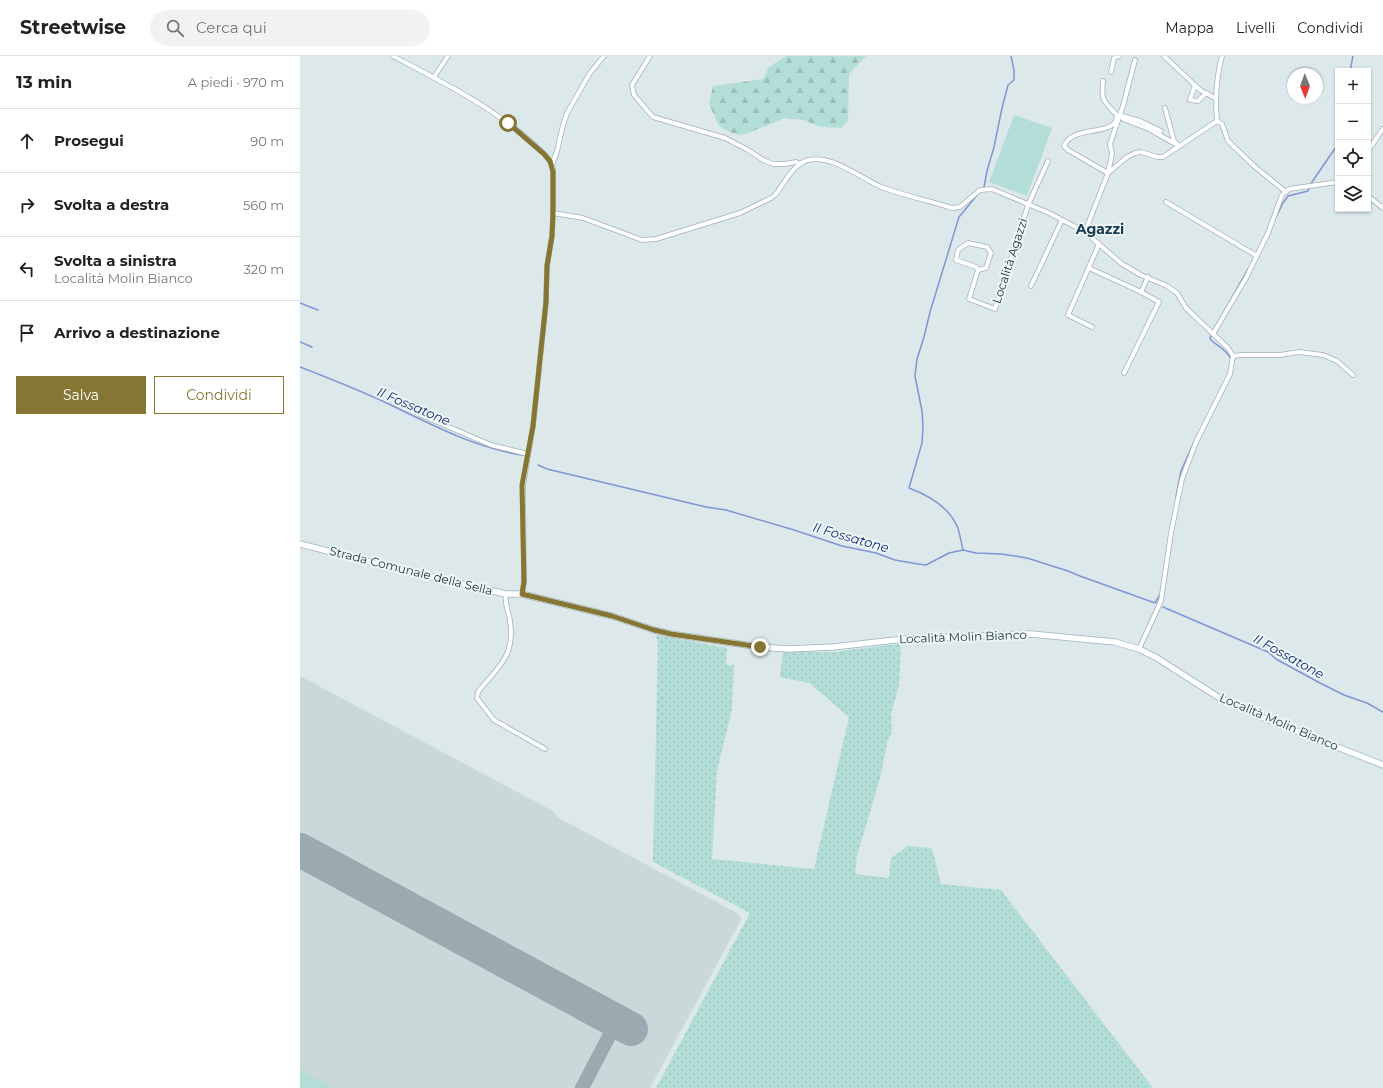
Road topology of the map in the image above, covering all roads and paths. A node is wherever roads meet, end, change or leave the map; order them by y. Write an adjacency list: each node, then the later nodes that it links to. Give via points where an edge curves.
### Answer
1 (393, 56): 10 (street)
2 (448, 56): 10 (street)
3 (604, 56): 24 (street, via 590,73 567,113)
4 (650, 56): 23 (street, via 632,88 634,95 653,117 725,138 774,164)
5 (1119, 56): 9 (street, via 1114,58)
6 (1164, 56): 12 (street)
7 (1222, 56): 14 (street)
8 (1135, 60): 16 (street)
9 (1111, 72)
10 (434, 77): 24 (street, via 508,123 540,150)
11 (1103, 80): 25 (street, via 1104,102 1117,115 1116,120 1111,126 1071,136 1064,146)
12 (1195, 85): 13 (street); 13 (street, via 1190,100 1198,101)
13 (1206, 93): 14 (street)
14 (1215, 98): 17 (street)
15 (1165, 108): 20 (street, via 1174,141)
16 (1122, 117): 19 (street, via 1140,121); 20 (street); 25 (street, via 1110,144 1112,154)
17 (1217, 121): 20 (street); 27 (street, via 1222,124 1228,141)
18 (1383, 129): 21 (street)
19 (1161, 131)
20 (1179, 146): 25 (street, via 1163,157 1134,153)
21 (1371, 147)
22 (1048, 161): 30 (street)
23 (800, 164): 30 (street, via 809,160 819,160 841,164 884,188 952,208 960,206 980,190 992,189); 32 (street, via 771,198 740,214 656,240 642,240 583,218)
24 (552, 165): 32 (street)
25 (1108, 173): 34 (street)
26 (1335, 182): 27 (street, via 1289,189)
27 (1286, 192): 36 (street, via 1282,195)
28 (1371, 198): 31 (street)
29 (1166, 202): 36 (street)
30 (1028, 205): 33 (street); 38 (street, Località Agazzi, via 995,309 969,299)
31 (1383, 208)
32 (553, 213): 48 (street, via 540,362)
33 (1062, 220): 34 (street); 40 (street)
34 (1085, 232): 35 (street)
35 (1099, 244): 37 (street); 39 (street, via 1122,264)
36 (1257, 256): 43 (street)
37 (1089, 268): 41 (street); 42 (street, via 1068,316)
38 (978, 270): 38 (street, via 986,268 991,253 987,247 968,243 958,250 956,260)
39 (1148, 278): 41 (street); 43 (street, via 1167,286 1177,294 1186,308)
40 (1031, 286)
41 (1140, 292): 45 (street, via 1159,302)
42 (1092, 327)
43 (1213, 334): 44 (street)
44 (1233, 356): 46 (street, via 1298,352 1323,355 1337,361); 52 (street, via 1230,374 1196,442 1182,479 1171,533 1162,601)
45 (1124, 373)
46 (1353, 375)
47 (421, 415): 48 (street, via 491,445)
48 (528, 454): 51 (street, via 522,485)
49 (300, 544): 50 (street, Strada Comunale della Sella)
50 (506, 594): 51 (street, Strada Comunale della Sella); 53 (street, via 511,644 507,657 478,692 477,698 494,720)
51 (522, 594): 52 (street, Località Molin Bianco, via 612,616 671,634 760,647 788,649 904,639 1031,634 1115,642)
52 (1140, 649): 54 (street, Località Molin Bianco, via 1218,697 1266,719)
53 (545, 749)
54 (1383, 765)

